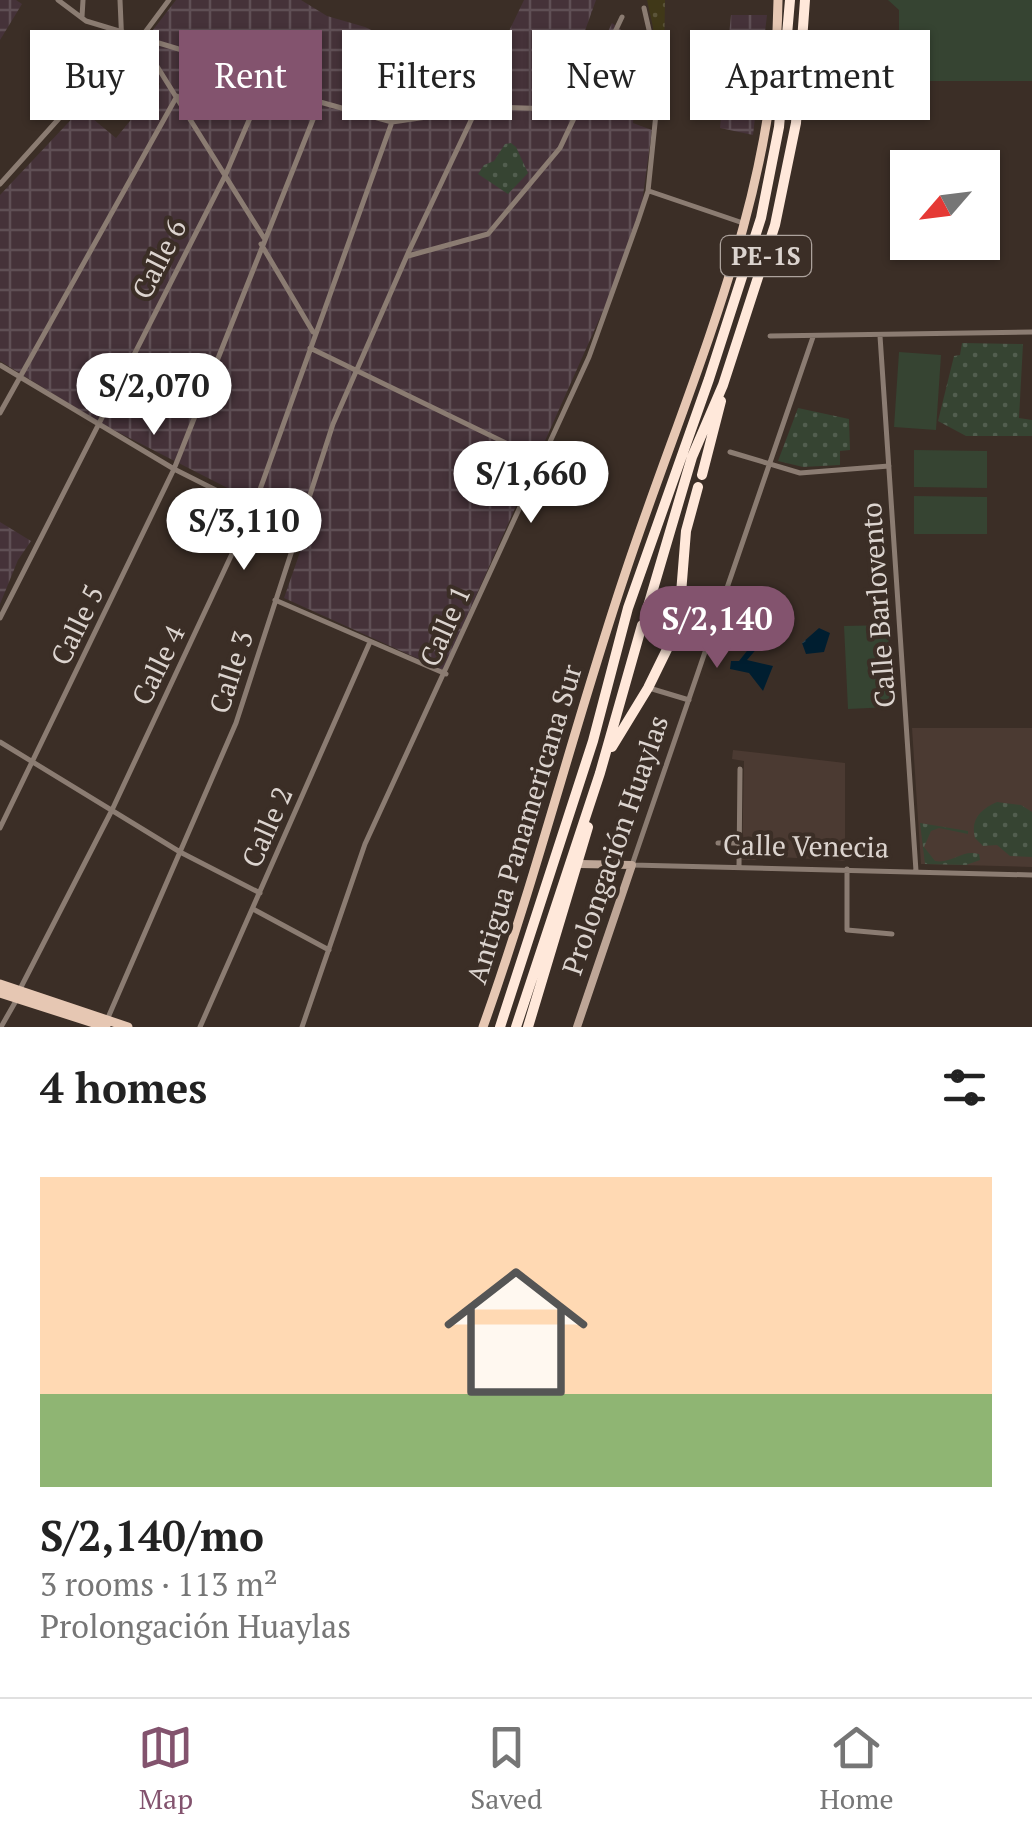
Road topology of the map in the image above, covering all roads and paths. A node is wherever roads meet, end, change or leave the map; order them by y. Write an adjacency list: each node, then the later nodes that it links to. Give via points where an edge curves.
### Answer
1 (58, 0): 9 (street)
2 (83, 0): 9 (street)
3 (120, 0): 12 (street)
4 (169, 0): 13 (street)
5 (778, 0): 28 (main road, Antigua Panamericana Sur, via 768,113)
6 (790, 0): 85 (highway, PE-1S, via 779,127 760,218 628,608)
7 (805, 0): 40 (highway, PE-1S, via 784,186)
8 (644, 8): 27 (street, Calle 1, via 657,104)
9 (82, 17): 11 (street)
10 (622, 17): 14 (street)
11 (118, 30)
12 (121, 30)
13 (147, 30)
14 (616, 30)
15 (159, 69): 16 (street)
16 (176, 96): 25 (street); 39 (street)
17 (322, 103): 24 (street)
18 (58, 120): 26 (street)
19 (249, 120): 25 (street, Calle 6)
20 (312, 120): 29 (street, Calle 5)
21 (409, 120): 24 (street)
22 (471, 120): 30 (street, Calle 3)
23 (573, 120): 30 (street, via 560,148 488,234)
24 (392, 122): 32 (street, Calle 4)
25 (225, 176): 29 (street); 42 (street, Calle 6)
26 (0, 184)
27 (648, 191): 28 (street); 44 (street, Calle 1, via 589,357)
28 (746, 224): 84 (main road, Antigua Panamericana Sur, via 623,580)
29 (262, 241): 32 (street); 47 (street, Calle 5)
30 (408, 256): 38 (street, Calle 3)
31 (1032, 332): 34 (street)
32 (314, 334): 36 (street, Calle 4)
33 (770, 336): 35 (street)
34 (880, 336): 35 (street); 46 (street, Calle Barlovento)
35 (813, 337): 45 (street, Prolongación Huaylas)
36 (309, 348): 38 (street); 48 (street, Calle 4)
37 (0, 365): 39 (street)
38 (356, 370): 44 (street); 49 (street, Calle 3)
39 (19, 376): 41 (street); 42 (street)
40 (723, 385): 54 (highway, PE-1S, via 686,531 674,635); 57 (highway, PE-1S, via 692,457)
41 (0, 413)
42 (96, 425): 47 (street); 51 (street, Calle 6)
43 (730, 452): 45 (street)
44 (541, 460): 53 (street, Calle 1)
45 (769, 466): 46 (street, via 805,473); 55 (street, Prolongación Huaylas)
46 (889, 466): 70 (street, Calle Barlovento)
47 (174, 469): 48 (street); 58 (street, Calle 5)
48 (253, 508): 49 (street); 61 (street, Calle 4)
49 (297, 531): 50 (street, Calle 3)
50 (276, 600): 52 (street); 65 (street, Calle 3, via 236,723)
51 (0, 618)
52 (370, 642): 53 (street); 72 (street, Calle 2)
53 (446, 674): 75 (street, Calle 1, via 364,844)
54 (648, 688): 55 (street); 57 (highway, PE-1S)
55 (689, 700): 67 (street, Prolongación Huaylas)
56 (0, 742): 58 (street)
57 (604, 760): 60 (highway, PE-1S)
58 (34, 761): 61 (street); 62 (street, Calle 5)
59 (740, 768): 64 (street)
60 (600, 773): 66 (highway); 86 (highway, PE-1S)
61 (112, 810): 65 (street); 78 (street, Calle 4)
62 (0, 828)
63 (718, 843): 64 (street)
64 (740, 843): 68 (street)
65 (180, 852): 72 (street); 79 (street, Calle 3)
66 (580, 864): 67 (street, Calle Venecia); 87 (highway)
67 (632, 865): 68 (street, Calle Venecia); 88 (street, Prolongación Huaylas)
68 (740, 867): 69 (street, Calle Venecia)
69 (847, 869): 70 (street, Calle Venecia); 74 (street, via 848,930)
70 (916, 871): 71 (street, Calle Venecia)
71 (1032, 875)
72 (260, 893): 73 (street, Calle 2)
73 (253, 909): 75 (street); 82 (street, Calle 2)
74 (892, 934)
75 (329, 950): 83 (street, Calle 1)
76 (0, 984): 78 (main road)
77 (0, 993): 78 (main road)
78 (18, 995): 79 (main road); 80 (street, Calle 4)
79 (106, 1024): 81 (main road)
80 (1, 1027)
81 (128, 1027)
82 (200, 1027)
83 (302, 1027)
84 (483, 1027)
85 (500, 1027)
86 (516, 1027)
87 (528, 1027)
88 (577, 1027)

